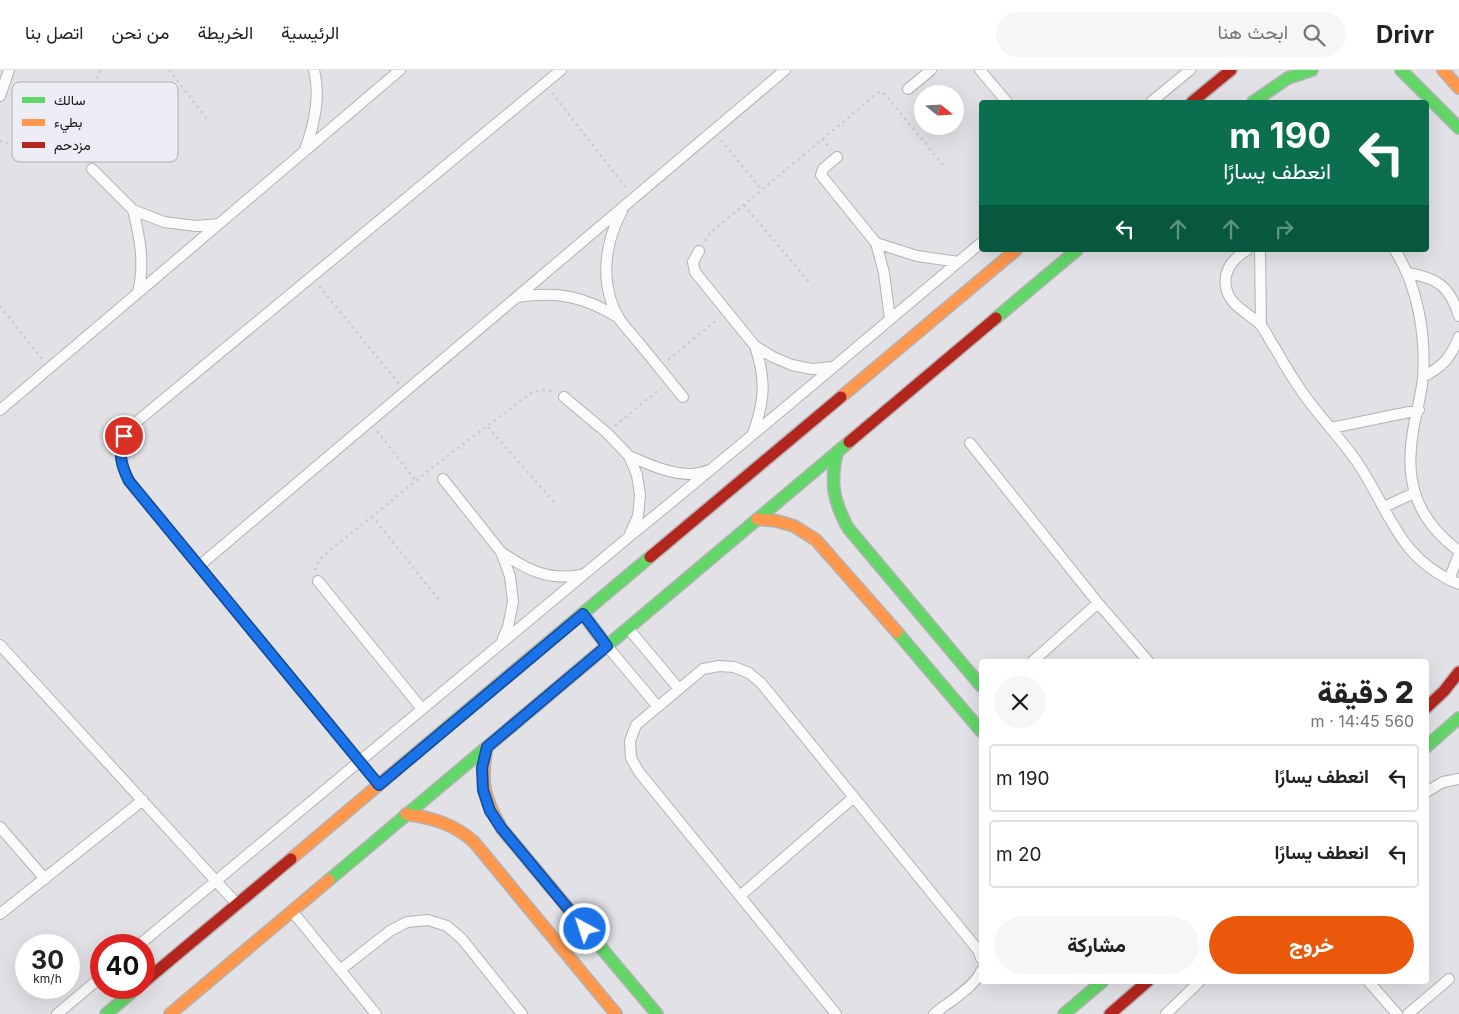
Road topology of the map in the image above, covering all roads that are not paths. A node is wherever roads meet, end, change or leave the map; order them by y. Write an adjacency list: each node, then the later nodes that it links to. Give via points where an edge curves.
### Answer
1 (9, 70): 15 (street)
2 (314, 70): 21 (street, via 317,101 313,127)
3 (400, 70): 21 (street)
4 (561, 70): 64 (street, via 134,424 124,436 120,451 122,467 129,481)
5 (785, 70): 24 (street)
6 (931, 70): 14 (street)
7 (980, 70): 16 (street)
8 (1190, 70): 17 (street)
9 (1231, 70): 18 (street)
10 (1400, 70): 20 (street)
11 (1443, 70): 13 (street)
12 (1306, 71): 19 (street, via 1272,87)
13 (1459, 88)
14 (908, 89)
15 (0, 96)
16 (1006, 100)
17 (1152, 100)
18 (1194, 100)
19 (1256, 100)
20 (1459, 128)
21 (304, 151): 26 (street)
22 (837, 157): 27 (street, via 820,175)
23 (92, 169): 25 (street)
24 (626, 205): 38 (street); 40 (street, via 614,226 607,249 610,297)
25 (132, 210): 26 (street, via 164,222 196,226); 37 (street, via 141,244 142,278)
26 (219, 224): 37 (street)
27 (876, 243): 35 (street, via 917,256); 41 (street)
28 (979, 245): 35 (street)
29 (699, 251): 44 (street, via 693,262 695,272)
30 (1014, 252): 69 (street)
31 (1075, 252): 54 (street)
32 (1244, 252): 42 (street, via 1236,257 1227,271 1226,287 1233,302)
33 (1260, 252): 42 (street)
34 (1396, 252): 36 (street)
35 (959, 262): 41 (street)
36 (1408, 273): 39 (street, via 1427,276 1442,286 1454,300); 46 (street, via 1421,332)
37 (138, 292): 49 (street)
38 (516, 297): 40 (street, via 560,294 601,307); 64 (street)
39 (1459, 316)
40 (620, 319): 48 (street)
41 (890, 319): 45 (street)
42 (1260, 326): 51 (street, via 1305,396)
43 (1459, 337): 46 (street, via 1452,354 1439,368)
44 (755, 346): 45 (street, via 792,365 812,369); 52 (street, via 762,367 763,390 760,413)
45 (832, 367): 52 (street)
46 (1423, 377): 50 (street)
47 (564, 397): 55 (street)
48 (683, 397)
49 (0, 410)
50 (1418, 410): 51 (street); 58 (street, via 1411,452)
51 (1331, 428): 59 (street, via 1365,474)
52 (752, 434): 56 (street)
53 (970, 443): 68 (street)
54 (837, 452): 60 (street); 77 (street, via 832,471 833,491 838,511 848,528)
55 (629, 456): 56 (street, via 670,471 690,474); 61 (street, via 637,475 640,495 638,516)
56 (711, 470): 61 (street)
57 (443, 479): 62 (street)
58 (1414, 493): 59 (street); 63 (street, via 1432,526)
59 (1384, 507): 67 (street, via 1399,537 1410,550 1435,572)
60 (757, 519): 70 (street); 83 (street, via 785,522 811,534)
61 (630, 536): 65 (street)
62 (501, 552): 65 (street, via 521,566 543,575 566,578); 71 (street, via 510,576 512,602 508,628)
63 (1459, 552): 67 (street)
64 (199, 566): 86 (street)
65 (582, 575): 71 (street)
66 (318, 581): 81 (street)
67 (1454, 582)
68 (1098, 603): 74 (street); 75 (street)
69 (583, 614): 73 (street); 88 (street)
70 (628, 628): 73 (street); 78 (street)
71 (500, 644): 81 (street)
72 (0, 645): 91 (street)
73 (607, 646): 80 (street); 85 (street)
74 (1035, 659)
75 (1146, 659)
76 (1459, 672): 79 (street)
77 (979, 684)
78 (679, 689): 80 (street); 90 (street, via 703,669 734,667 749,673 762,683)
79 (1429, 705)
80 (658, 707): 96 (street, via 636,725 630,741 631,758)
81 (422, 709): 86 (street)
82 (1459, 718): 84 (street)
83 (979, 729)
84 (1429, 743)
85 (487, 747): 92 (street); 118 (street, via 482,768 483,790 490,811)
86 (359, 761): 88 (street); 95 (street)
87 (1459, 779): 89 (street, via 1443,782)
88 (379, 785): 97 (street)
89 (1429, 790)
90 (854, 798): 96 (street); 101 (street)
91 (143, 800): 94 (street); 95 (street)
92 (406, 814): 98 (street); 117 (street, via 428,816 449,823 468,835)
93 (0, 828): 94 (street)
94 (45, 879): 99 (street)
95 (216, 880): 97 (street); 100 (street)
96 (740, 896): 119 (street)
97 (237, 904): 103 (street)
98 (292, 911): 102 (street); 114 (street)
99 (0, 914)
100 (152, 934)
101 (979, 954)
102 (340, 970): 115 (street); 116 (street, via 390,931 408,922 428,920 446,926 462,939)
103 (155, 973)
104 (979, 976): 120 (street)
105 (1449, 979): 125 (street)
106 (1099, 984): 121 (street)
107 (1145, 984): 122 (street)
108 (1197, 984): 123 (street)
109 (1371, 984): 124 (street)
110 (90, 986): 112 (street)
111 (124, 999): 113 (street)
112 (57, 1014)
113 (106, 1014)
114 (170, 1014)
115 (376, 1014)
116 (522, 1014)
117 (616, 1014)
118 (656, 1014)
119 (836, 1014)
120 (934, 1014)
121 (1064, 1014)
122 (1110, 1014)
123 (1166, 1014)
124 (1397, 1014)
125 (1408, 1014)

